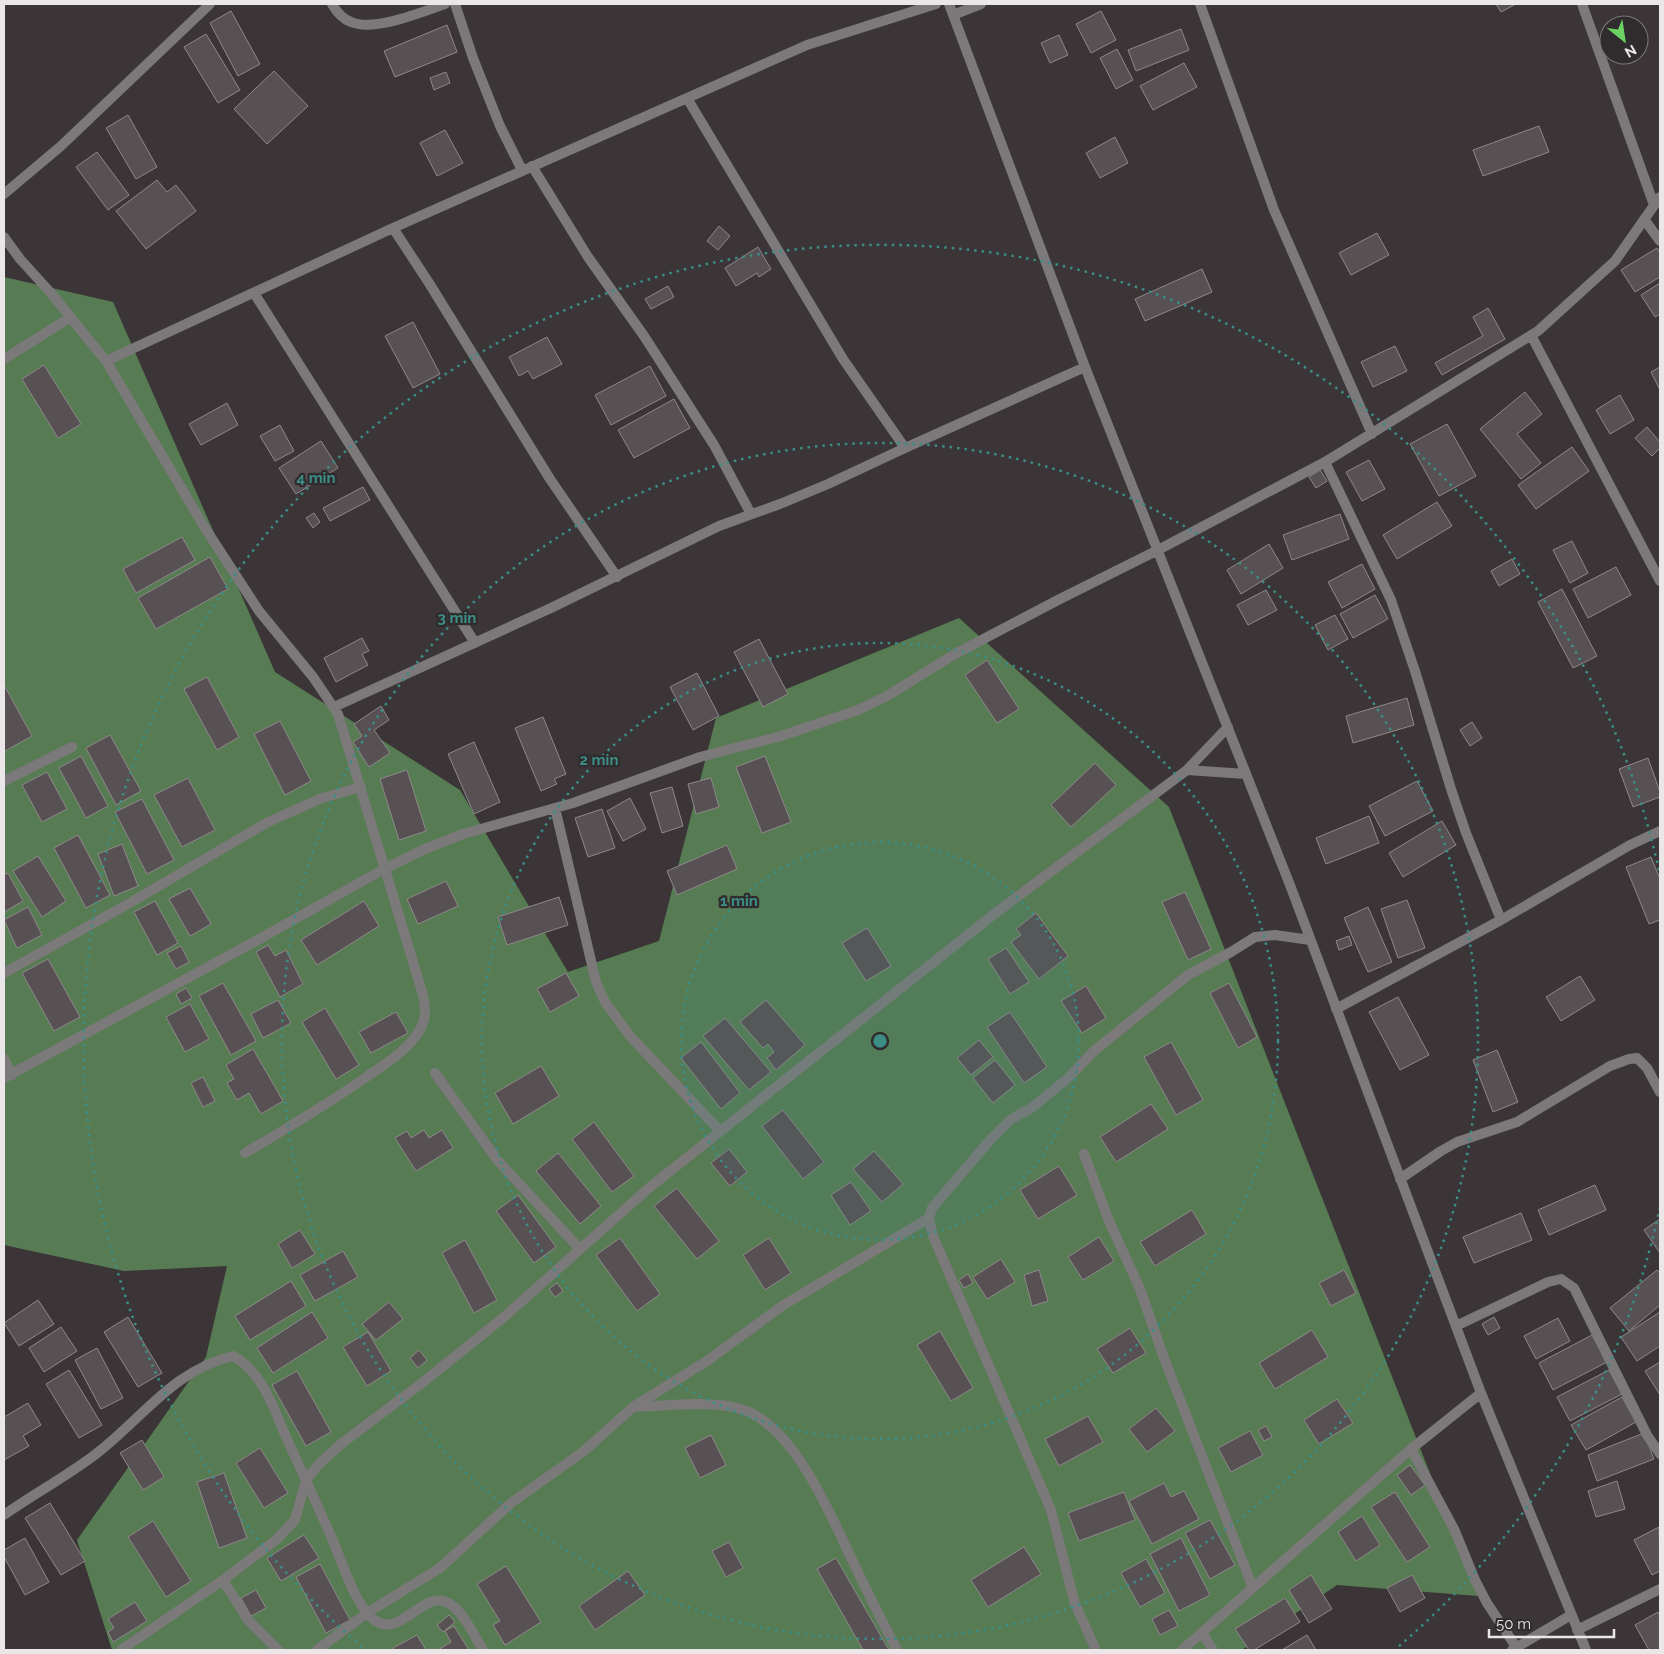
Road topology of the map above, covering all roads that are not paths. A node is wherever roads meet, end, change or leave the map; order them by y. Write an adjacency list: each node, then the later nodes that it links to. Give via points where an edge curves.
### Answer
1 (210, 4): 13 (street, via 61,146)
2 (332, 4): 3 (street, via 351,23 370,25 392,22)
3 (445, 4)
4 (455, 4): 12 (street, via 500,126)
5 (936, 4): 11 (street, via 807,45)
6 (949, 4): 10 (street)
7 (981, 4): 10 (street)
8 (1200, 4): 25 (street, via 1274,210)
9 (1582, 4): 14 (street)
10 (953, 15): 24 (street)
11 (686, 98): 12 (street); 26 (street, via 843,359)
12 (527, 168): 16 (street); 28 (street, via 644,336 714,445)
13 (4, 194)
14 (1657, 201): 15 (street)
15 (1644, 219): 18 (street); 21 (street, via 1615,261)
16 (393, 228): 19 (street); 30 (street, via 550,479)
17 (4, 237): 20 (street)
18 (1660, 241)
19 (254, 293): 23 (street); 32 (street)
20 (70, 318): 22 (street); 23 (street)
21 (1531, 335): 25 (street); 31 (street)
22 (4, 359)
23 (106, 361): 33 (street, via 259,610)
24 (1085, 367): 26 (street); 29 (street)
25 (1372, 434): 27 (street)
26 (905, 448): 28 (street, via 828,484)
27 (1325, 462): 29 (street); 43 (street, via 1391,600 1451,789)
28 (751, 514): 30 (street)
29 (1158, 550): 34 (street); 40 (street, via 955,654 858,710 781,736 700,757)
30 (617, 577): 32 (street)
31 (1660, 581)
32 (475, 643): 33 (street)
33 (334, 707): 39 (street)
34 (1228, 728): 36 (street); 37 (street)
35 (72, 747): 38 (street)
36 (1187, 770): 37 (street); 51 (street, via 993,914)
37 (1246, 774): 44 (street)
38 (4, 781)
39 (361, 787): 42 (street); 45 (street, via 322,798 268,822)
40 (554, 808): 42 (street, via 463,834); 51 (street, via 596,982 605,1002 630,1036)
41 (1660, 831): 43 (street)
42 (384, 869): 49 (street); 52 (street, via 423,994 426,1016 421,1028 412,1042 390,1060 329,1103)
43 (1500, 920): 46 (street)
44 (1310, 940): 46 (street); 55 (street, via 1275,935 1255,937 1188,975 1094,1051 1033,1107 1010,1120 932,1208)
45 (4, 973)
46 (1336, 1009): 54 (street)
47 (4, 1059): 49 (street)
48 (435, 1073): 56 (street, via 498,1161)
49 (8, 1076)
50 (1660, 1092): 54 (street, via 1647,1068 1637,1058 1629,1059 1610,1066 1517,1122 1458,1142)
51 (720, 1131): 56 (street)
52 (245, 1153)
53 (1084, 1154): 65 (street, via 1109,1221 1140,1289)
54 (1400, 1179): 57 (street)
55 (929, 1218): 59 (street, via 782,1306 708,1361); 77 (street, via 933,1236 1051,1510 1076,1604)
56 (580, 1249): 62 (street, via 504,1317 341,1444)
57 (1456, 1326): 58 (street); 61 (street, via 1548,1282 1561,1279 1574,1288)
58 (1481, 1393): 60 (street); 68 (street)
59 (633, 1407): 67 (street, via 584,1451 511,1503 440,1568); 76 (street, via 722,1404 751,1412 778,1432 804,1467 829,1510)
60 (1411, 1449): 65 (street); 71 (street, via 1454,1529 1475,1580)
61 (1660, 1454)
62 (306, 1480): 63 (street, via 274,1407 244,1362 233,1356 183,1379 156,1398 96,1454); 64 (street, via 295,1520 276,1540); 67 (street, via 350,1584)
63 (4, 1515)
64 (223, 1580): 72 (street); 73 (street, via 248,1620)
65 (1252, 1588): 70 (street)
66 (1660, 1589): 69 (street)
67 (366, 1612): 74 (street); 75 (street, via 385,1625 396,1623 432,1600 440,1599 451,1604)
68 (1571, 1615): 69 (street); 71 (street)
69 (1577, 1630): 80 (street)
70 (1202, 1633): 78 (street); 79 (street)
71 (1515, 1649)
72 (121, 1650)
73 (278, 1650)
74 (317, 1650)
75 (483, 1650)
76 (897, 1650)
77 (1096, 1650)
78 (1182, 1650)
79 (1213, 1650)
80 (1586, 1650)

